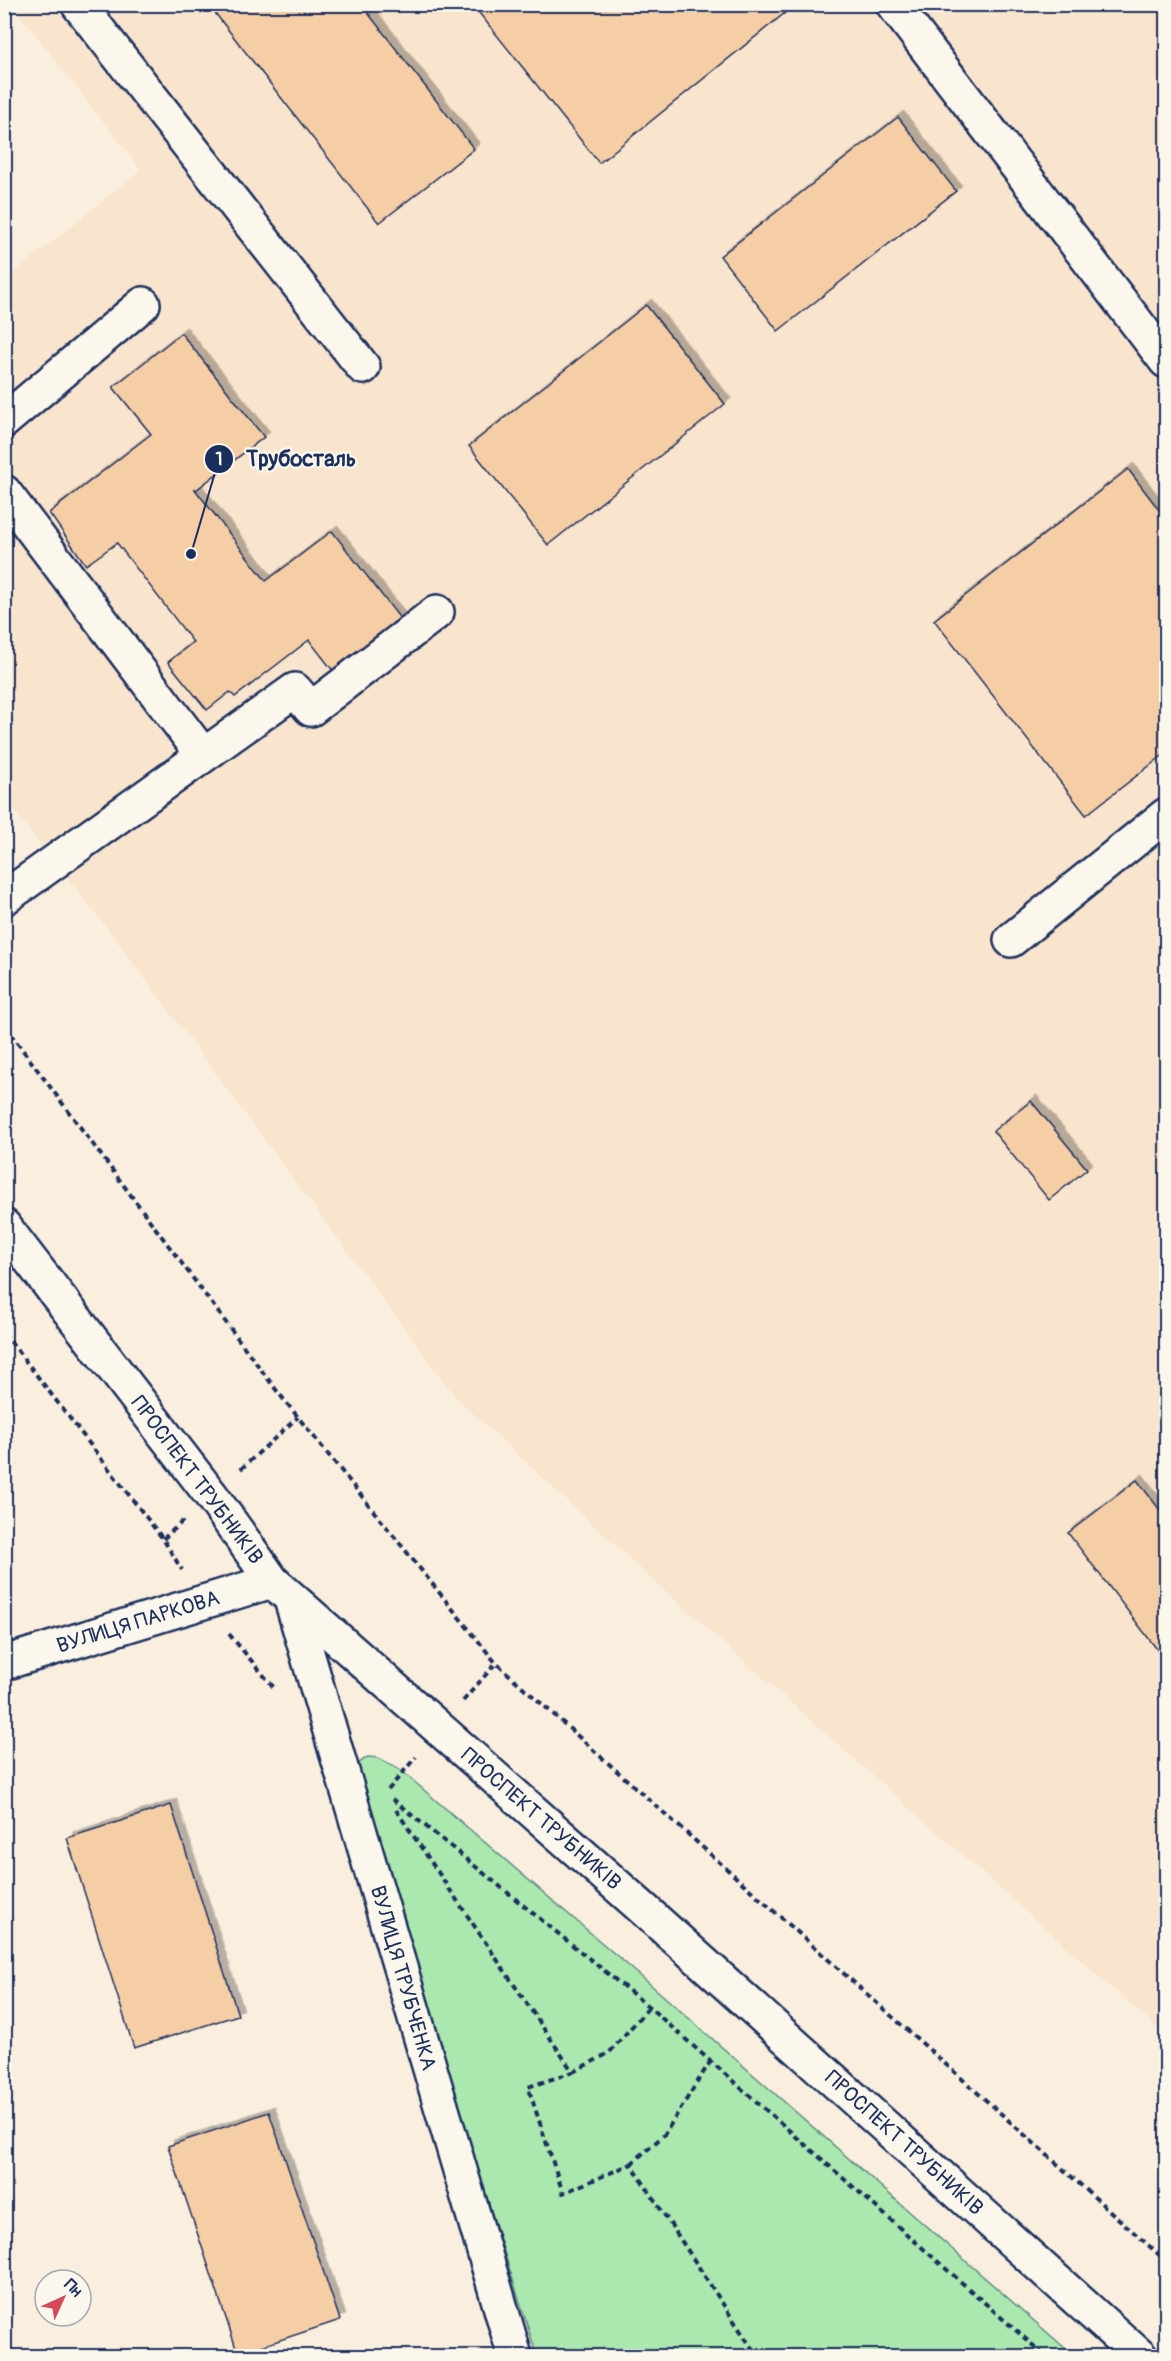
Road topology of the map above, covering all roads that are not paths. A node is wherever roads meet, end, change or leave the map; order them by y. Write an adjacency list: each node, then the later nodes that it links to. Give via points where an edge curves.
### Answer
1 (78, 4): 5 (main road)
2 (893, 4): 4 (main road)
3 (143, 304): 6 (main road)
4 (1167, 361)
5 (363, 367)
6 (4, 421)
7 (4, 492): 9 (main road)
8 (437, 612): 9 (main road, via 311,709 295,690)
9 (203, 755): 11 (main road)
10 (1167, 815): 12 (main road)
11 (4, 898)
12 (1011, 940)
13 (4, 1226): 14 (main road, ПРОСПЕКТ ТРУБНИКІВ)
14 (281, 1590): 15 (main road, ВУЛИЦЯ ПАРКОВА, via 202,1602); 16 (main road, ВУЛИЦЯ ТРУБЧЕНКА); 17 (main road, ПРОСПЕКТ ТРУБНИКІВ, via 640,1906)
15 (4, 1663)
16 (515, 2356)
17 (1140, 2356)

